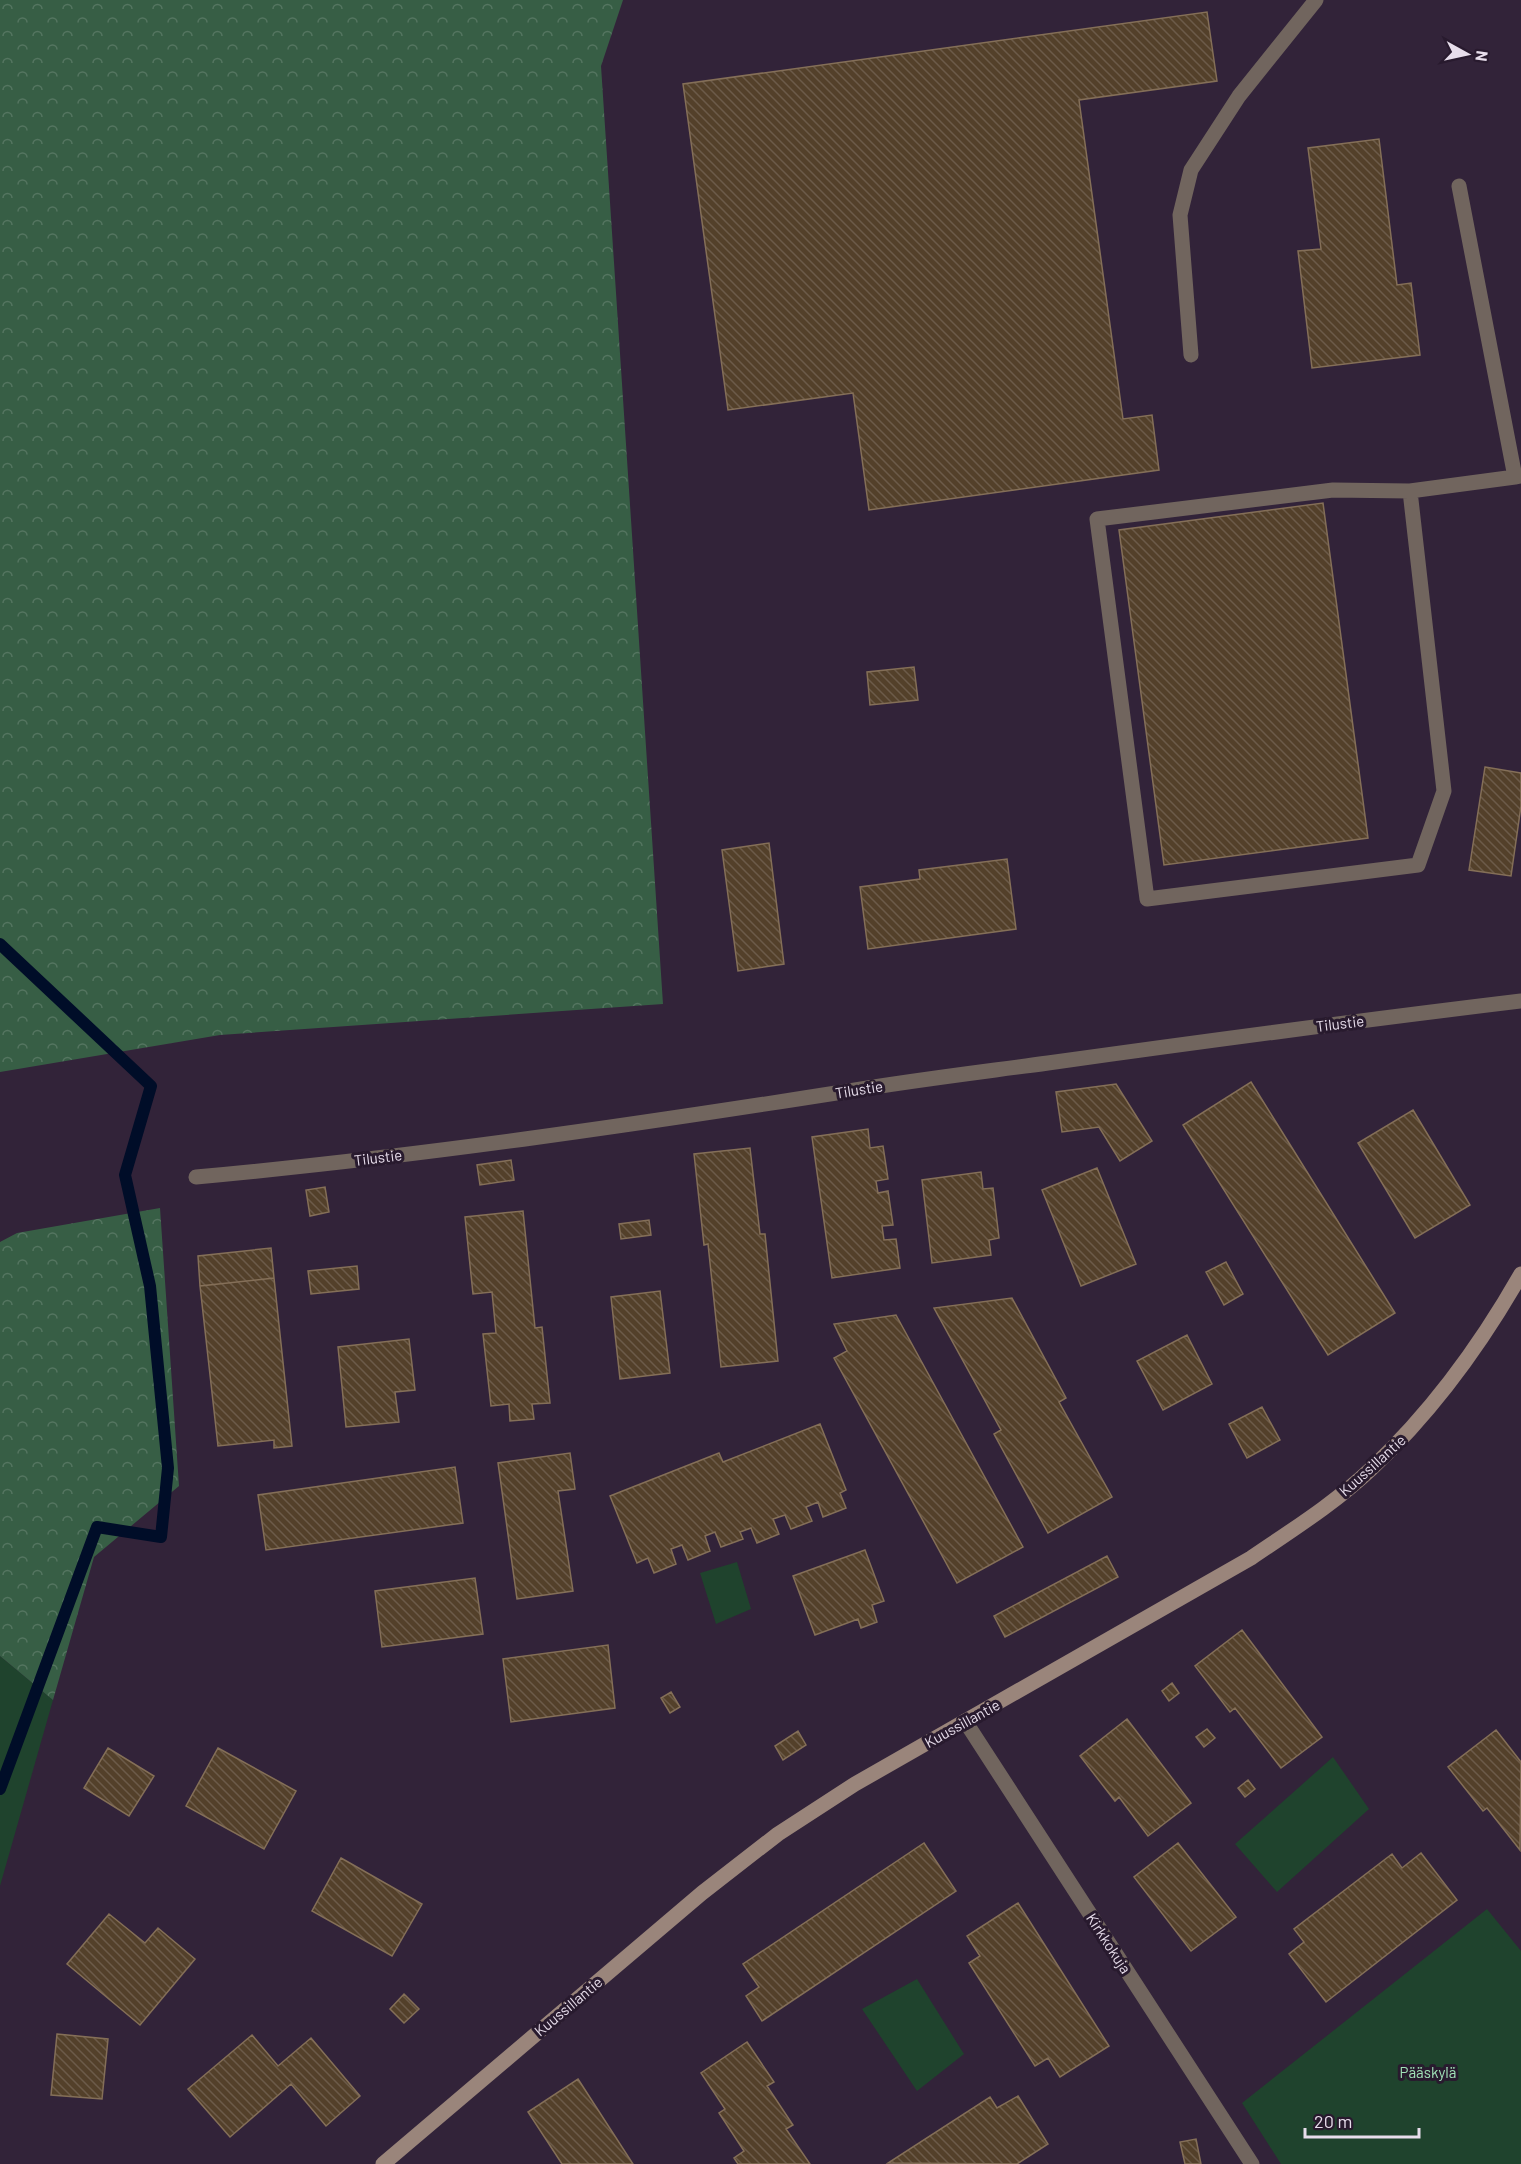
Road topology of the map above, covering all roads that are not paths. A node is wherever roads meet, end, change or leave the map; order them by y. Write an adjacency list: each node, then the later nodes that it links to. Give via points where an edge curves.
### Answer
1 (1317, 0): 3 (street, via 1239,96 1191,170 1180,215)
2 (1459, 186): 4 (street)
3 (1191, 356)
4 (1518, 477): 5 (street)
5 (1410, 491): 5 (street, via 1444,790 1418,865 1147,899 1097,519 1333,490)
6 (1521, 1001): 7 (street, Tilustie, via 1287,1029 580,1131)
7 (196, 1177)
8 (1521, 1274): 9 (main road, Kuussillantie, via 1493,1322 1414,1426 1370,1470 1308,1520 1251,1558)
9 (965, 1721): 10 (main road, Kuussillantie, via 778,1834 702,1893); 11 (street, Kirkkokuja)
10 (383, 2164)
11 (1252, 2164)

